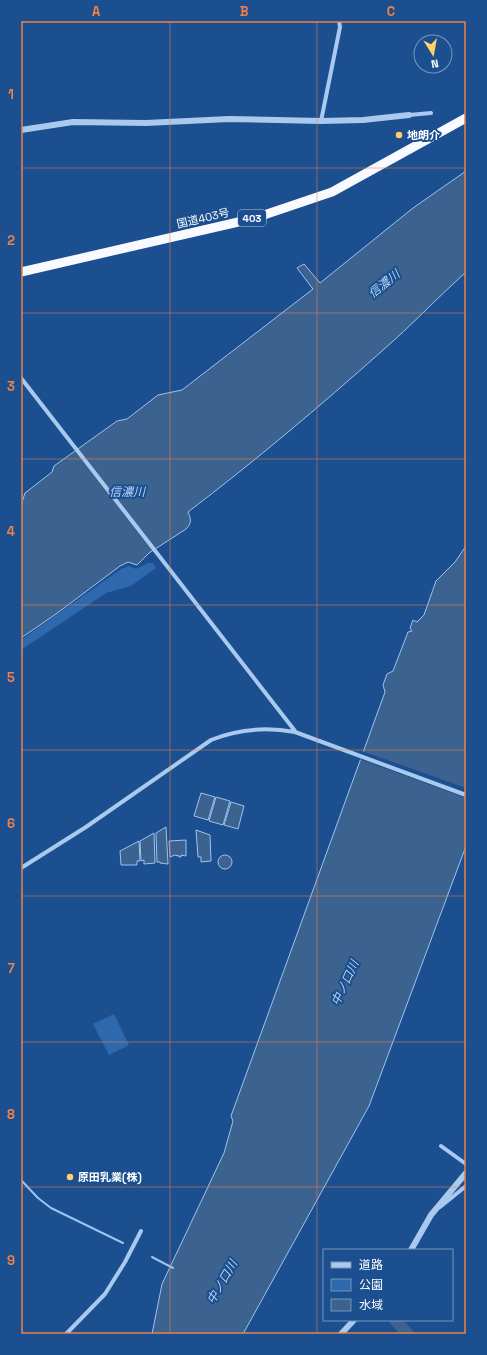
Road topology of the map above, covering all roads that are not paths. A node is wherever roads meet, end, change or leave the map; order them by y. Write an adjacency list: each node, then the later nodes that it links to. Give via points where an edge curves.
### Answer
1 (339, 21): 5 (street, via 340,27)
2 (431, 113): 3 (street)
3 (409, 115): 5 (street)
4 (466, 118): 7 (highway, 国道403号 / 403, via 332,192 246,220)
5 (321, 121): 6 (street, via 229,119 73,122)
6 (21, 130)
7 (21, 272)
8 (21, 378): 9 (street)
9 (295, 732): 10 (street); 11 (street, via 252,730 211,740)
10 (466, 795)
11 (21, 868)
12 (441, 1146): 13 (street)
13 (466, 1164)
14 (466, 1173): 16 (street)
15 (466, 1186): 16 (street)
16 (430, 1215): 18 (street)
17 (140, 1231): 20 (street, via 105,1294)
18 (412, 1249)
19 (353, 1321): 21 (street)
20 (66, 1334)
21 (341, 1334)

